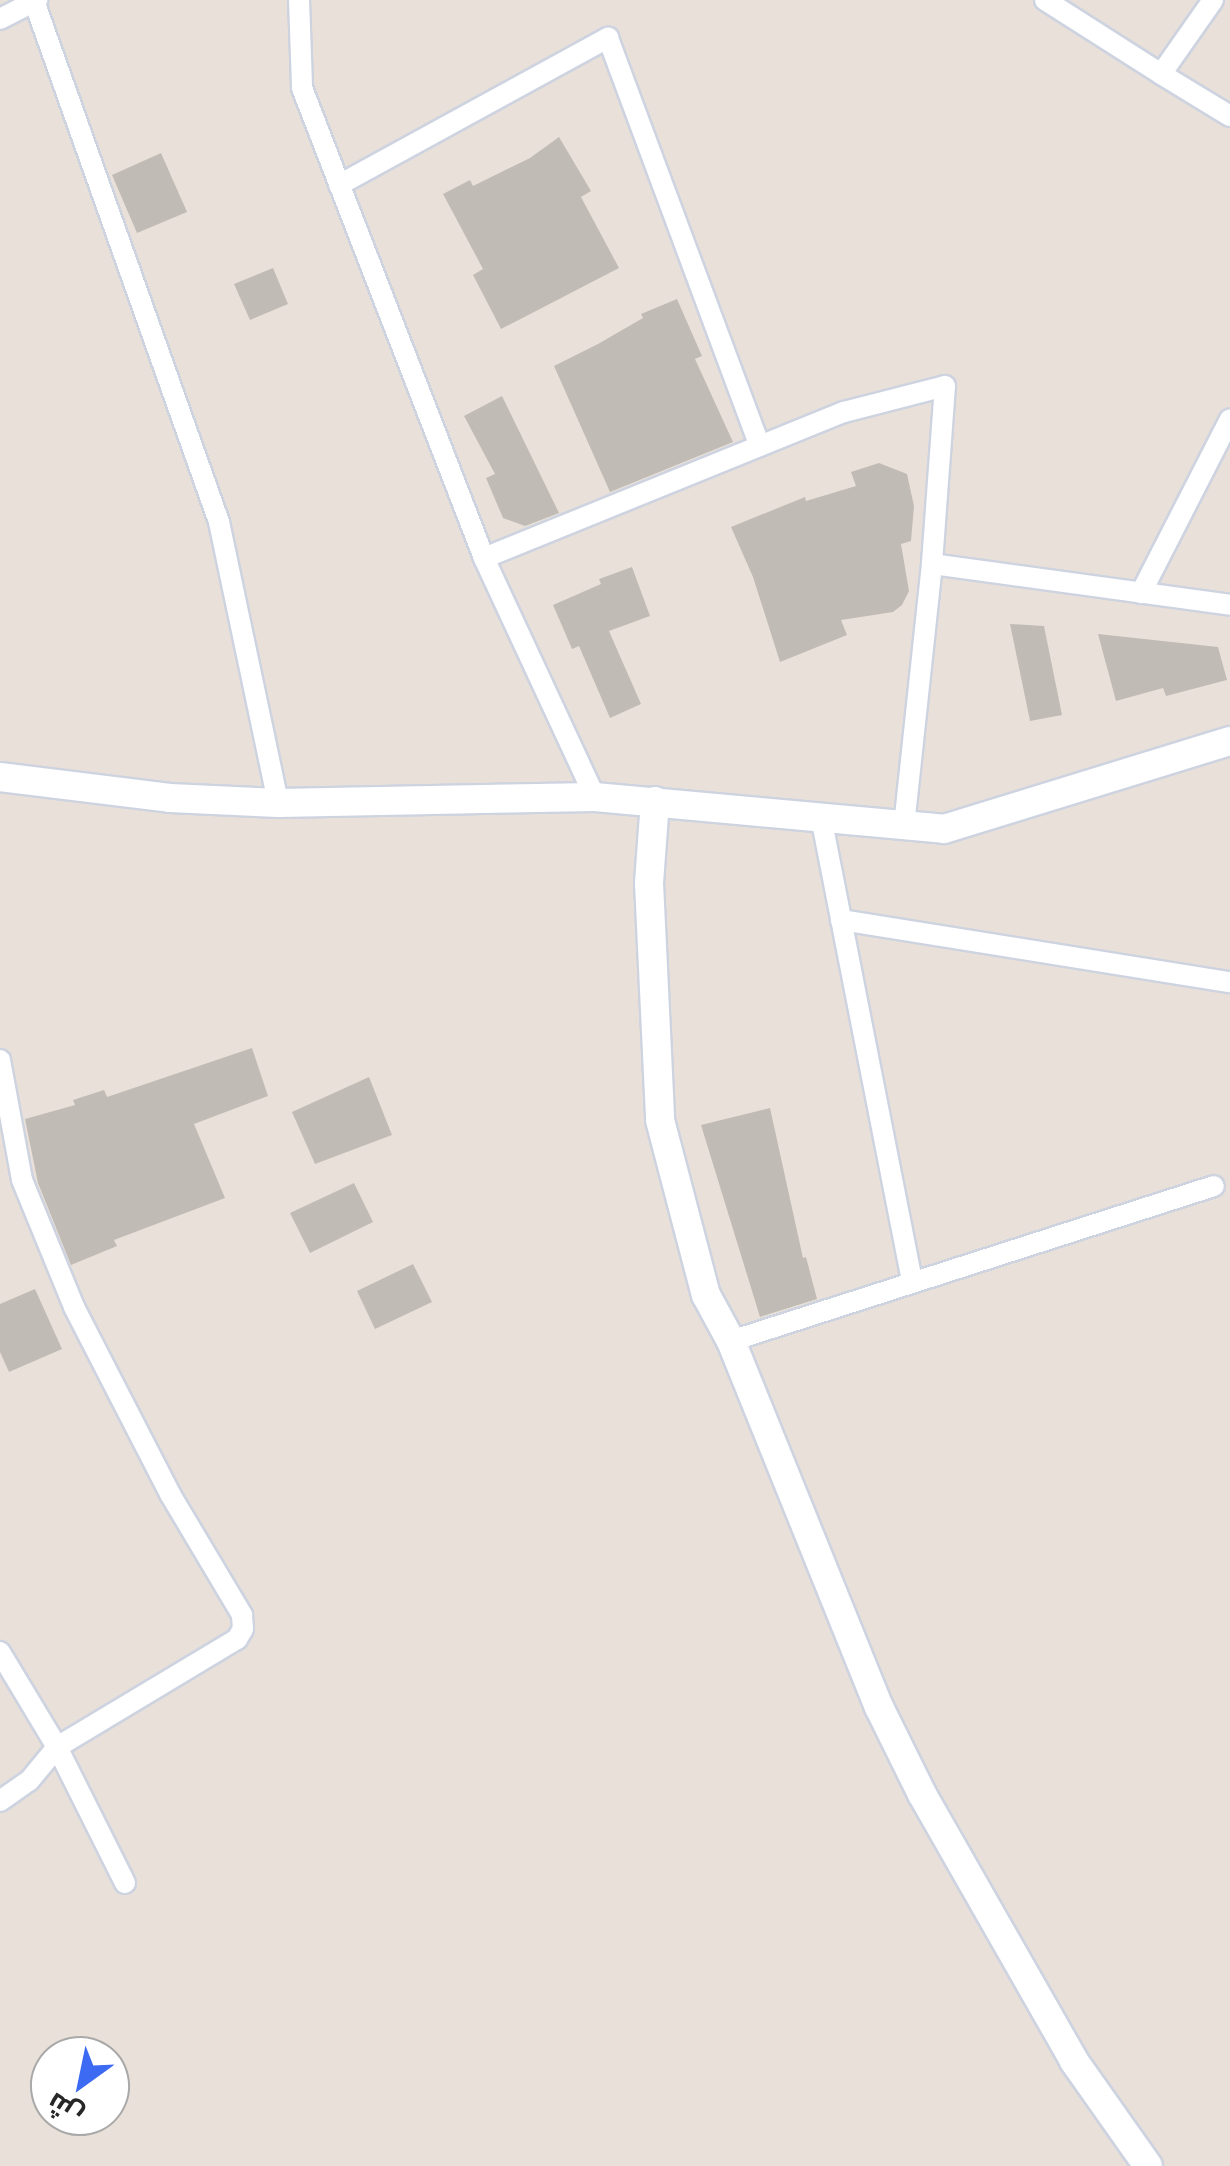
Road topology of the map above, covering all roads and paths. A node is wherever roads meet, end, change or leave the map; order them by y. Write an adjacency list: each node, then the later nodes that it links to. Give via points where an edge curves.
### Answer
1 (300, 0): 8 (street, via 302,88)
2 (1045, 0): 6 (street)
3 (1214, 0): 6 (street)
4 (36, 1): 5 (street); 19 (street, via 219,522)
5 (0, 19)
6 (1161, 74): 7 (street)
7 (1230, 116)
8 (340, 186): 10 (street, via 608,38); 11 (street)
9 (1230, 419): 13 (street)
10 (760, 446): 11 (street); 12 (street, via 844,412 944,386)
11 (484, 558): 17 (street)
12 (932, 564): 13 (street); 21 (street)
13 (1141, 593): 14 (street)
14 (1230, 605)
15 (1230, 741): 21 (street, via 944,829)
16 (0, 777): 19 (street, via 170,798)
17 (595, 797): 18 (street); 19 (street)
18 (655, 800): 20 (street); 27 (street, via 649,884 660,1120 706,1295)
19 (278, 803)
20 (821, 817): 21 (street); 22 (street)
21 (904, 825)
22 (841, 920): 23 (street); 26 (street)
23 (1230, 982)
24 (0, 1060): 29 (street, via 22,1180 74,1307 242,1616 236,1639)
25 (1214, 1186): 26 (street)
26 (912, 1282): 27 (street)
27 (731, 1340): 32 (street, via 879,1708 922,1794 1074,2061)
28 (0, 1652): 29 (street)
29 (57, 1747): 30 (street, via 29,1782); 31 (street)
30 (0, 1802)
31 (125, 1883)
32 (1148, 2166)

